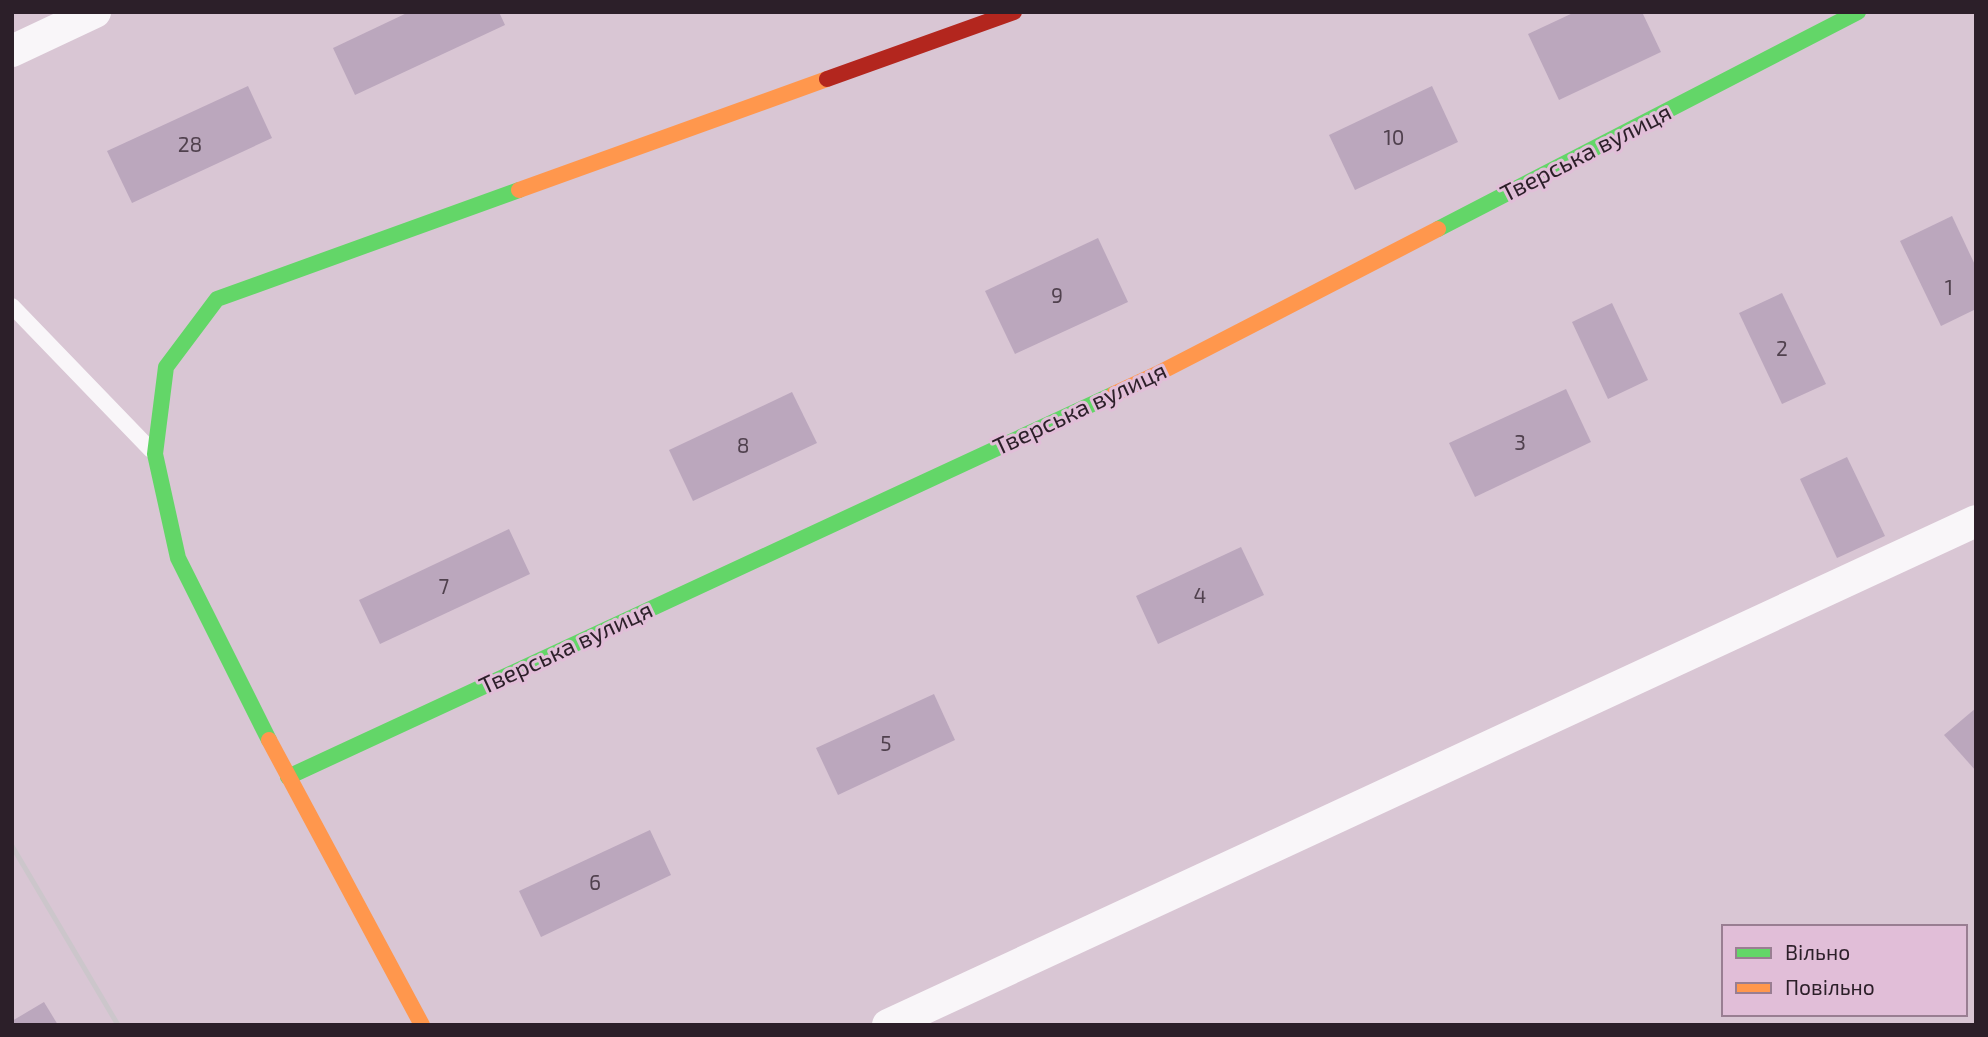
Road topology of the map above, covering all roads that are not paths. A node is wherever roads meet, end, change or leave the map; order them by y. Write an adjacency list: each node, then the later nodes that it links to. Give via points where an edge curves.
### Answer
1 (95, 12): 4 (street)
2 (1014, 12): 6 (street, via 217,299 166,367)
3 (1858, 12): 8 (street, Тверська вулиця, via 1157,374)
4 (12, 51)
5 (12, 306): 6 (lane)
6 (155, 454): 8 (street, via 178,558)
7 (1976, 521): 10 (street)
8 (288, 777): 9 (street)
9 (422, 1025)
10 (888, 1025)

